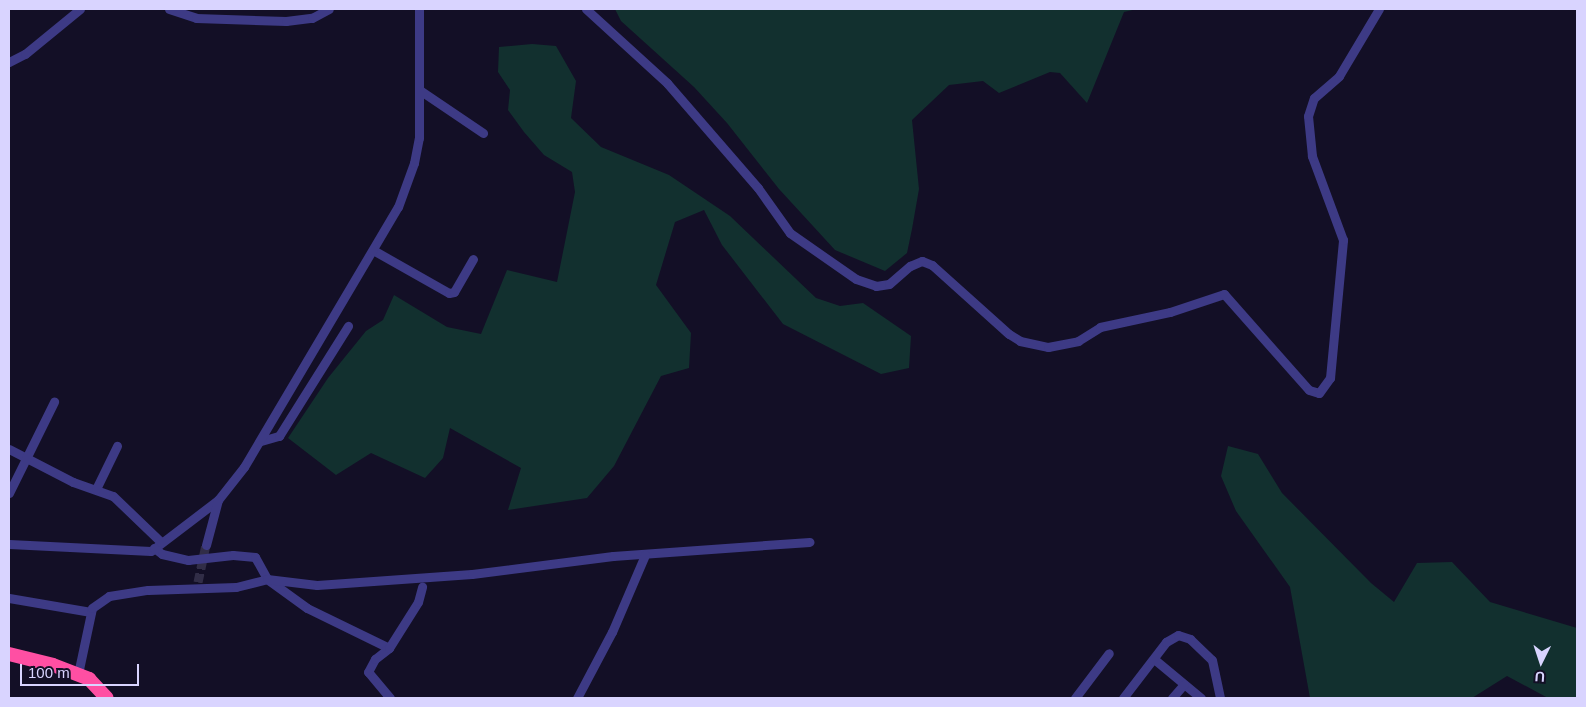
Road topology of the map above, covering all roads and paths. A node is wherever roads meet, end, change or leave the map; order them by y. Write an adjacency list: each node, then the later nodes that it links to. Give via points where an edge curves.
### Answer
1 (80, 9): 7 (street, via 25,54)
2 (169, 9): 3 (street, via 196,18 286,22 312,18)
3 (329, 9)
4 (419, 9): 8 (street)
5 (586, 9): 6 (street, via 666,83 758,188 790,233 856,280 876,286 889,284 910,266 922,261 932,265 969,296 1008,334 1020,341 1048,347 1078,341 1100,327 1156,316 1224,294 1309,390 1319,393 1326,388 1330,378 1343,240 1312,156 1308,116 1314,98 1339,76)
6 (1379, 9)
7 (9, 62)
8 (421, 91): 9 (street); 10 (street, via 419,138 414,163 398,207)
9 (483, 133)
10 (372, 250): 11 (street, via 449,294 454,292); 14 (street)
11 (473, 259)
12 (348, 326): 14 (street, via 279,436)
13 (54, 402): 17 (street)
14 (262, 441): 20 (street)
15 (117, 446): 18 (street)
16 (9, 449): 17 (street)
17 (25, 457): 18 (street, via 73,482); 19 (street)
18 (96, 489): 21 (street, via 120,500)
19 (9, 493)
20 (218, 500): 21 (street); 24 (street)
21 (162, 542): 25 (street)
22 (810, 542): 26 (street)
23 (9, 544): 25 (street, via 147,552)
24 (206, 545)
25 (154, 548): 27 (street, via 162,554 188,560 252,556 257,559)
26 (645, 555): 27 (street, via 472,574 318,585); 39 (street, via 612,632)
27 (267, 579): 30 (street, via 236,587 198,586 109,596 97,603); 31 (street, via 307,608)
28 (422, 587): 31 (street, via 418,602)
29 (9, 598): 30 (street)
30 (91, 612): 35 (street)
31 (389, 648): 38 (street, via 376,659 368,672)
32 (1109, 653): 40 (street)
33 (9, 654): 35 (highway)
34 (1154, 659): 36 (street); 41 (street); 44 (street, via 1171,637 1178,635 1190,639 1214,664)
35 (78, 674): 37 (highway, via 89,679)
36 (1184, 684): 42 (street); 43 (street)
37 (107, 698)
38 (390, 698)
39 (577, 698)
40 (1075, 698)
41 (1123, 698)
42 (1172, 698)
43 (1201, 698)
44 (1220, 698)

